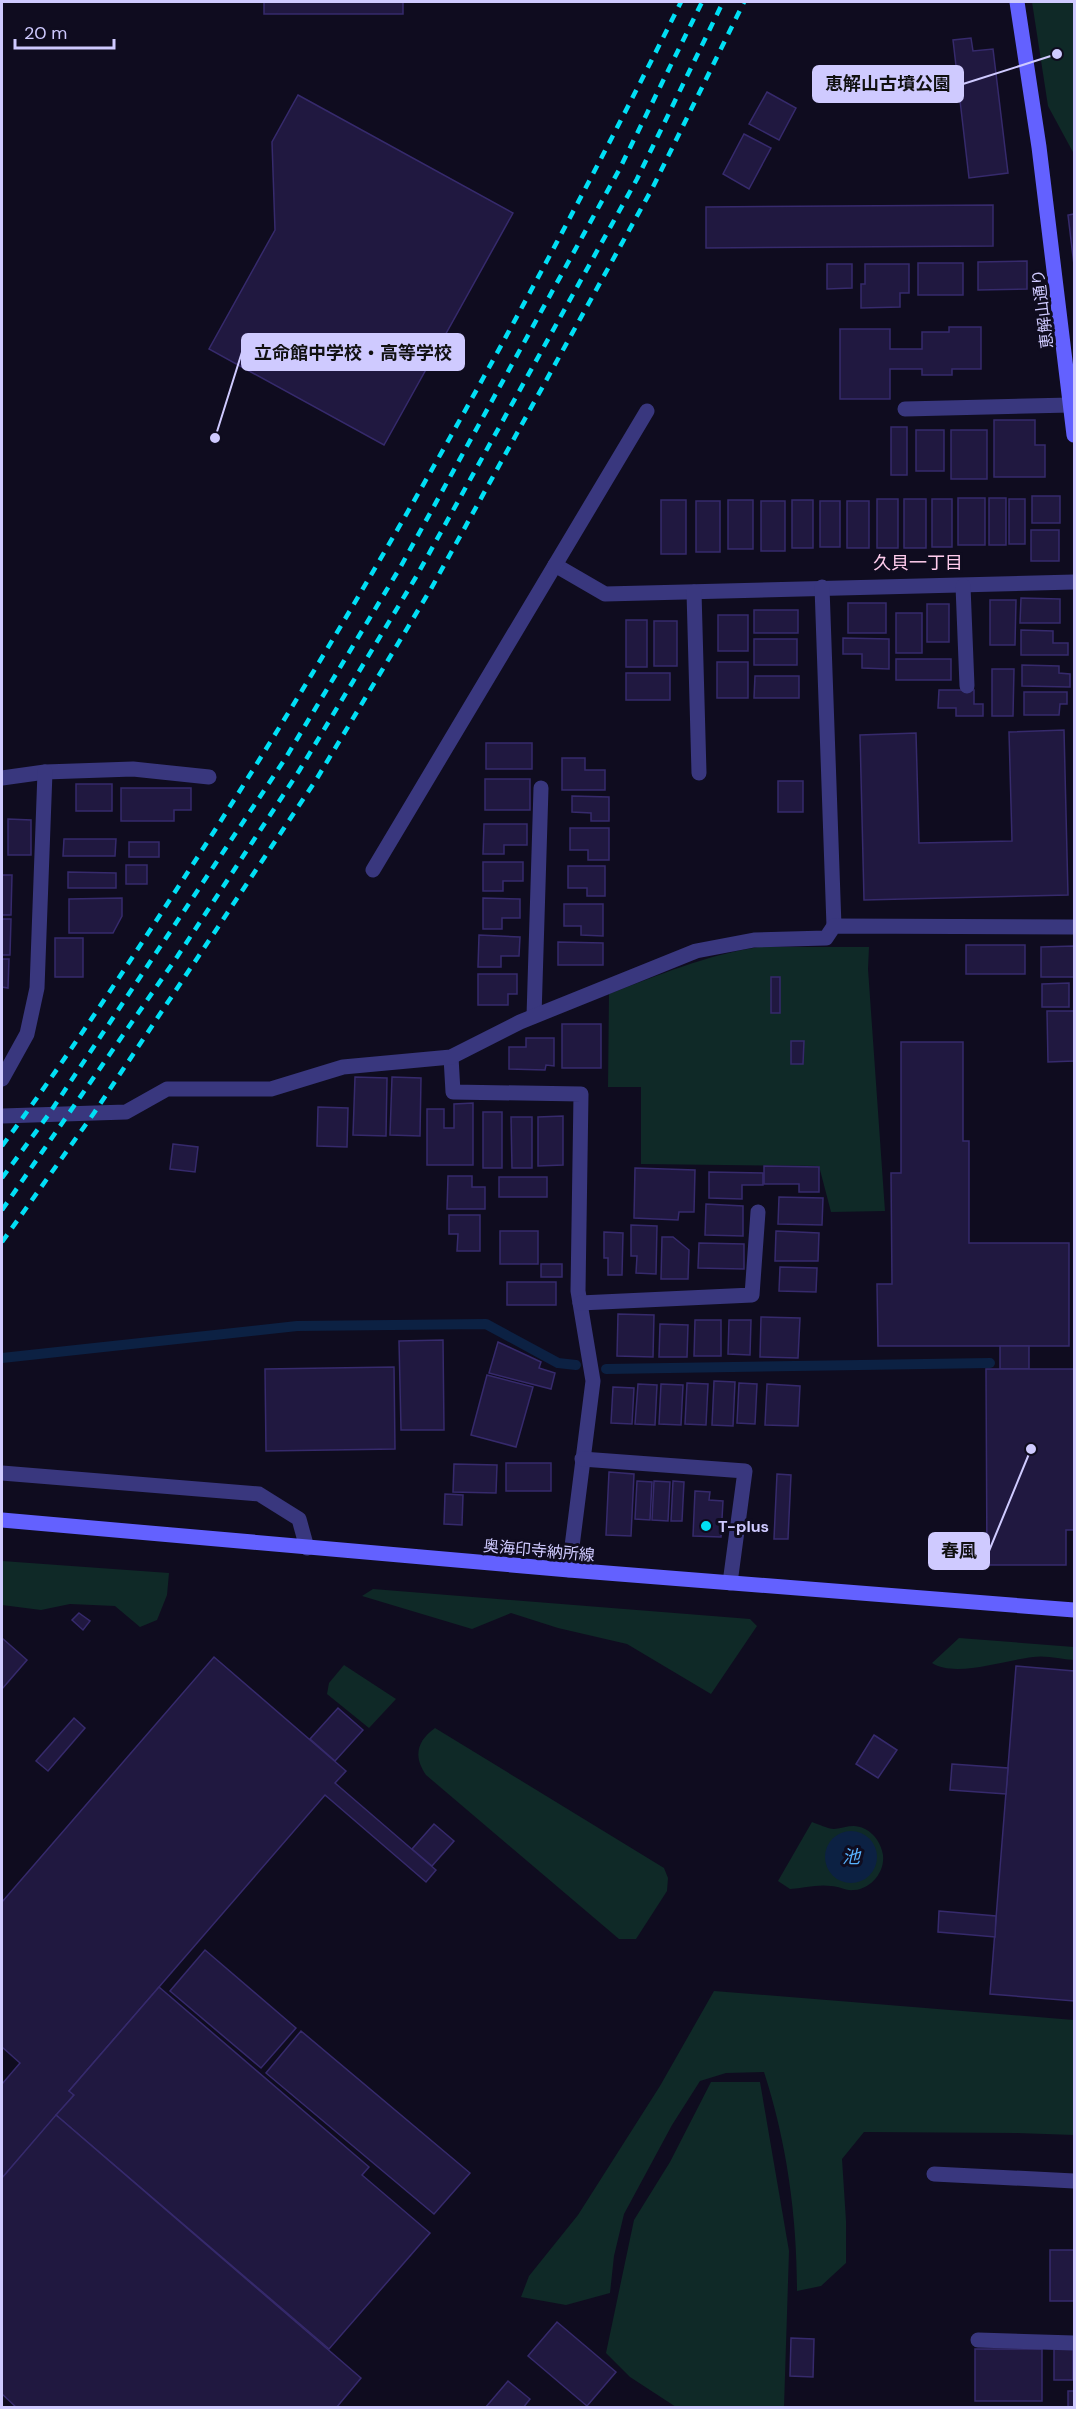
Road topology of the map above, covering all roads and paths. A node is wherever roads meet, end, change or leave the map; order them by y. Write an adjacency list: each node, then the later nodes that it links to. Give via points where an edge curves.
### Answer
1 (1017, 2): 2 (main road, 恵解山通り)
2 (1071, 405): 3 (street); 5 (main road, 恵解山通り)
3 (904, 409)
4 (647, 411): 6 (street)
5 (1074, 435)
6 (555, 565): 10 (street, via 606,594); 17 (street)
7 (1074, 582): 8 (street)
8 (963, 586): 9 (street); 11 (street)
9 (822, 587): 10 (street); 18 (street)
10 (694, 592): 13 (street)
11 (967, 686)
12 (45, 772): 14 (street, via 133,769); 15 (street); 22 (street, via 37,988 27,1034)
13 (699, 773)
14 (209, 777)
15 (2, 778)
16 (541, 788): 20 (street)
17 (373, 870)
18 (834, 926): 19 (street); 20 (street, via 826,938 754,940 696,951)
19 (1074, 927)
20 (534, 1016): 21 (street)
21 (451, 1057): 23 (street, via 343,1067 271,1089 167,1089 126,1112); 25 (street, via 453,1092 581,1094)
22 (2, 1079)
23 (2, 1116)
24 (758, 1212): 25 (street, via 752,1295)
25 (580, 1303): 26 (street, via 593,1381)
26 (582, 1459): 30 (street); 31 (street, via 745,1471)
27 (2, 1473): 29 (street, via 260,1494 299,1519)
28 (2, 1520): 29 (main road, 奥海印寺納所線)
29 (307, 1548): 30 (main road, 奥海印寺納所線)
30 (569, 1570): 31 (main road, 奥海印寺納所線)
31 (730, 1583): 32 (main road, 奥海印寺納所線)
32 (1074, 1610)
33 (934, 2174): 34 (street)
34 (1074, 2181)
35 (978, 2340): 36 (street)
36 (1074, 2343)

